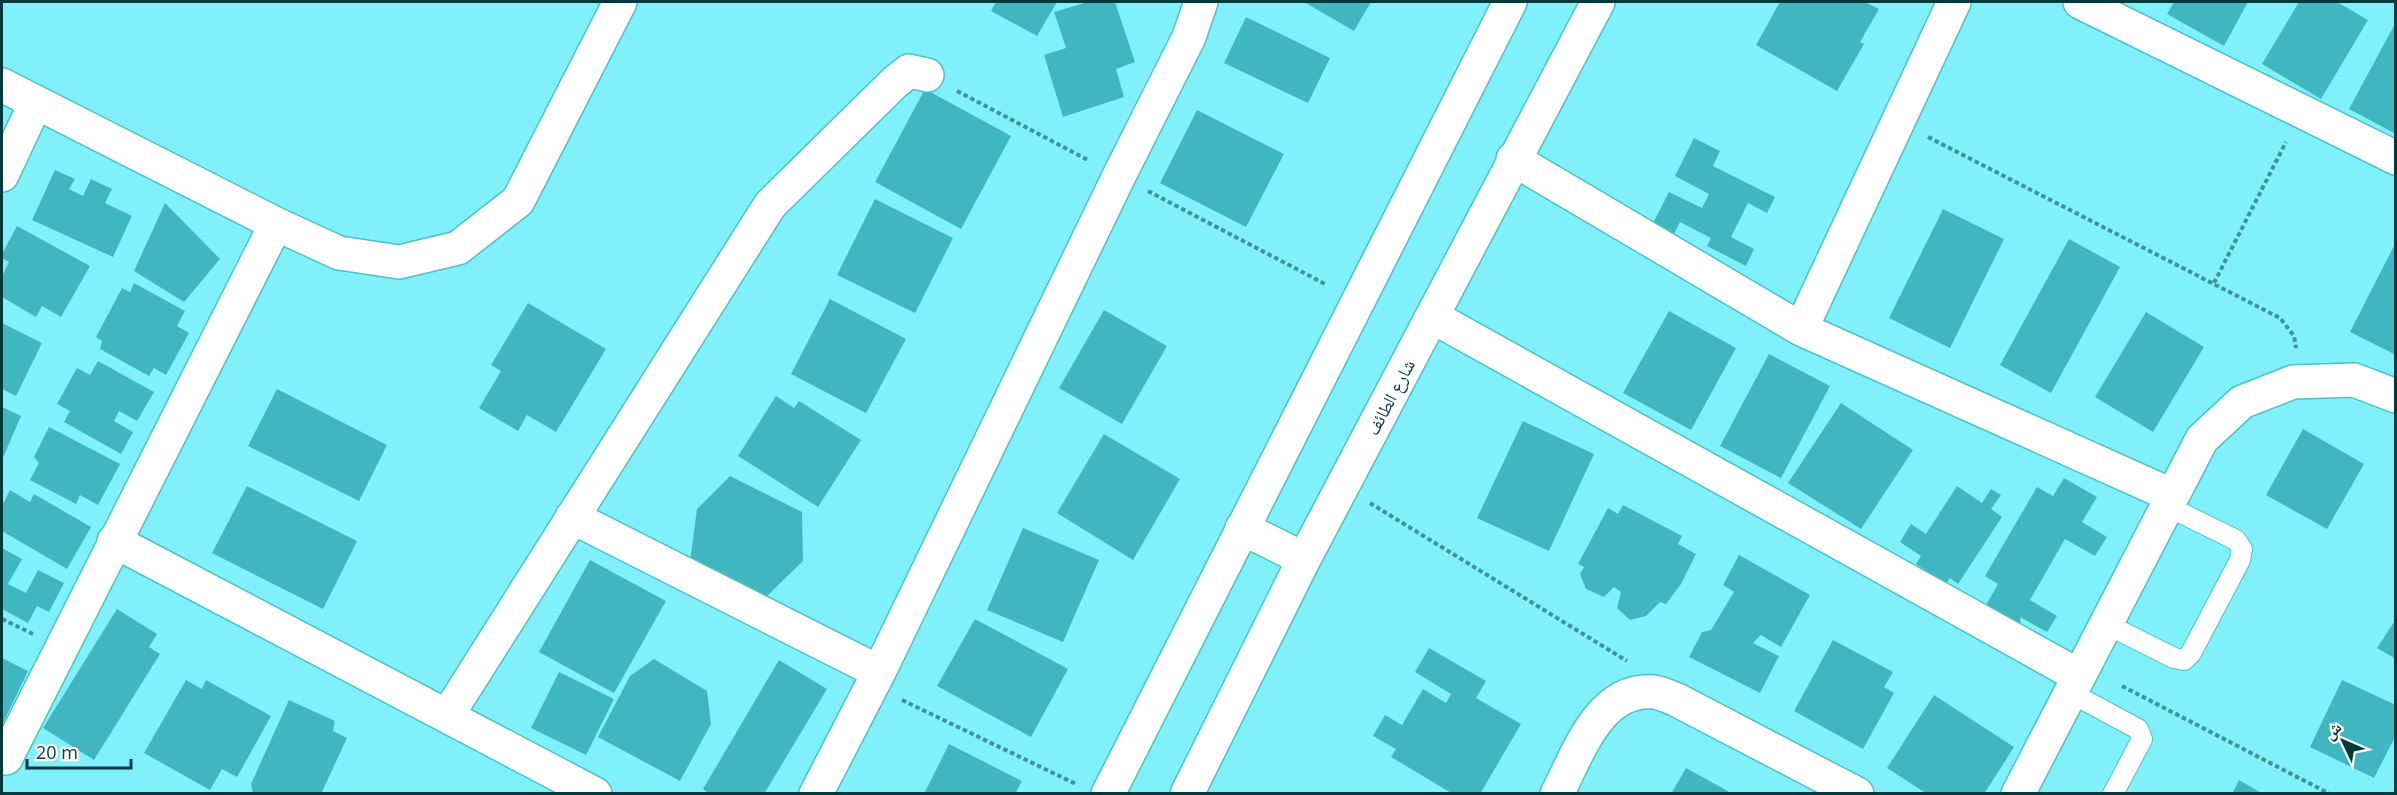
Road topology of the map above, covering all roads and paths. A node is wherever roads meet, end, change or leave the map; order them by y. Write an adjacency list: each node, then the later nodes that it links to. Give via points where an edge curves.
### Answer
1 (620, 2): 15 (street, via 518,201 458,248 399,262 339,253)
2 (1201, 2): 28 (street, via 1189,37)
3 (1510, 2): 24 (street)
4 (1598, 2): 13 (street, شارع الطائف)
5 (1954, 2): 11 (street)
6 (2080, 2): 10 (street)
7 (927, 75): 23 (street, via 909,71 895,82 770,205)
8 (2, 85): 9 (street)
9 (36, 102): 14 (street); 15 (street)
10 (2302, 111): 12 (street); 16 (path)
11 (1898, 122): 16 (path); 18 (street)
12 (2396, 158)
13 (1513, 159): 17 (street, شارع الطائف); 18 (street)
14 (2, 175)
15 (276, 224): 25 (street)
16 (2214, 283): 19 (path, via 2280,318 2294,336 2298,358)
17 (1433, 317): 21 (street, شارع الطائف); 29 (street)
18 (1801, 329): 22 (street)
19 (2293, 382): 20 (street, via 2354,380); 22 (street, via 2242,402 2202,439)
20 (2396, 396)
21 (1343, 487): 26 (street, شارع الطائف); 30 (path, via 1631,663 1645,675)
22 (2169, 501): 27 (street); 27 (lane, via 2236,540 2242,549 2235,570 2184,660)
23 (572, 517): 28 (street); 31 (street)
24 (1242, 528): 26 (street); 33 (street)
25 (114, 541): 31 (street); 32 (street)
26 (1304, 559): 36 (street, شارع الطائف)
27 (2106, 624): 29 (street)
28 (875, 678): 33 (path); 35 (street)
29 (2078, 678): 39 (street); 40 (lane, via 2138,729 2142,739); 41 (path)
30 (1655, 692): 37 (street, via 1632,694 1611,704 1596,721); 38 (street, via 1677,699)
31 (447, 716): 34 (street)
32 (6, 758)
33 (1096, 791)
34 (595, 794)
35 (816, 794)
36 (1186, 794)
37 (1557, 794)
38 (1857, 794)
39 (2018, 794)
40 (2113, 794)
41 (2330, 794)

